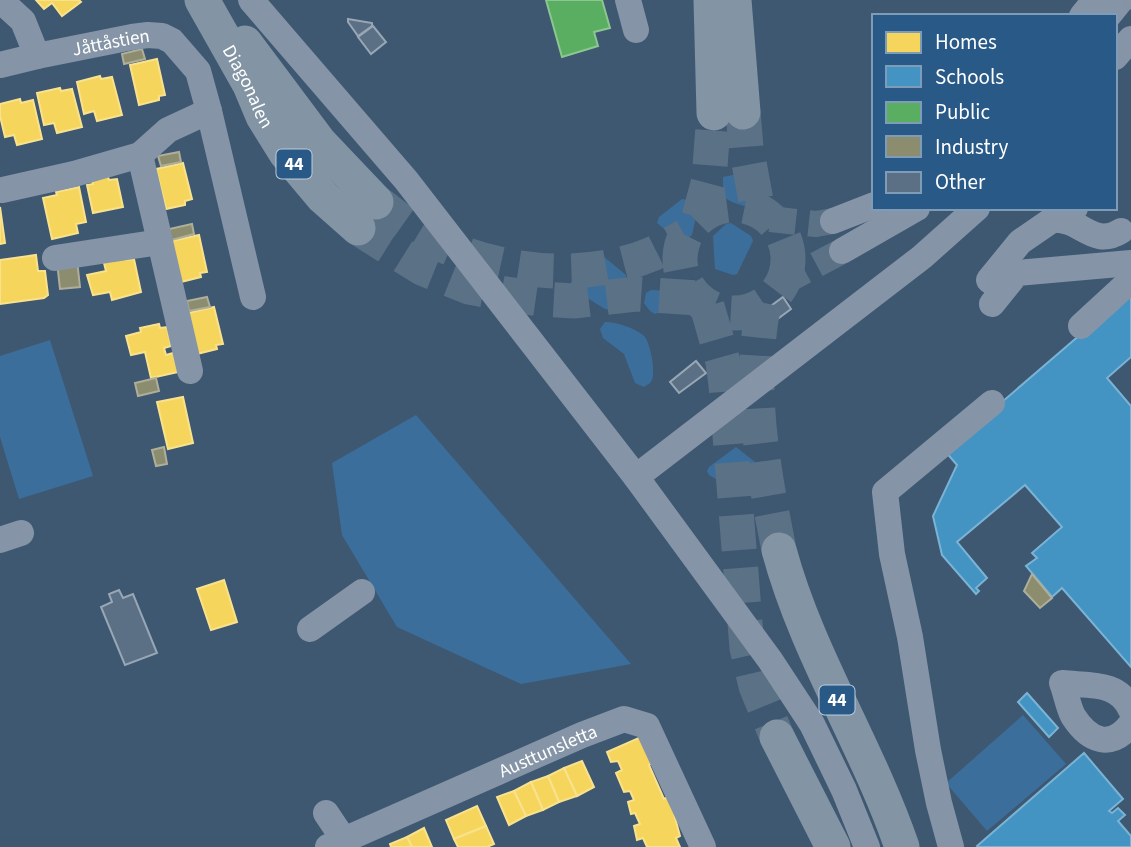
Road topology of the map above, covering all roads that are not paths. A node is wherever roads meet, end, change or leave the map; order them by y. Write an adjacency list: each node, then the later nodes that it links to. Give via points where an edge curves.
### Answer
1 (0, 0): 15 (street, via 23,21)
2 (202, 0): 3 (main road, Diagonalen / 44, via 286,153 323,197 367,215 348,175)
3 (211, 0)
4 (251, 0): 35 (street, via 406,180)
5 (628, 0): 12 (street)
6 (711, 0): 7 (main road, via 729,113)
7 (734, 0)
8 (1095, 0): 10 (street)
9 (1121, 0): 11 (street)
10 (1084, 14)
11 (1110, 14)
12 (636, 30)
13 (1131, 39): 14 (street)
14 (1117, 55)
15 (37, 56): 16 (street); 17 (street, Jåttåstien, via 132,37 162,36 198,71)
16 (0, 65)
17 (209, 111): 18 (street, via 169,130); 31 (street, Jåttåstien)
18 (140, 155): 19 (street); 26 (street)
19 (2, 190)
20 (872, 206): 24 (street)
21 (914, 210): 27 (street)
22 (975, 210): 35 (street, via 922,257)
23 (1072, 216): 25 (street, via 1098,237); 29 (street, via 1020,242 989,280 997,298 1017,273)
24 (833, 221)
25 (1121, 231)
26 (160, 242): 28 (street); 33 (street)
27 (842, 251)
28 (55, 258)
29 (1131, 263)
30 (1131, 280): 32 (street)
31 (253, 297)
32 (1081, 326)
33 (190, 371)
34 (992, 403): 48 (street, via 886,492 892,554)
35 (636, 477): 46 (street, via 812,724)
36 (779, 550): 47 (main road, 44, via 814,650)
37 (362, 592): 38 (street)
38 (310, 629)
39 (1131, 710): 40 (street, via 1113,689 1062,683 1073,715 1090,736 1106,741 1122,736)
40 (1131, 724)
41 (777, 737): 45 (main road)
42 (326, 813): 43 (street)
43 (336, 844): 44 (street, Austtunsletta, via 624,719 647,726)
44 (703, 847)
45 (833, 847)
46 (867, 847)
47 (902, 847)
48 (951, 847)

